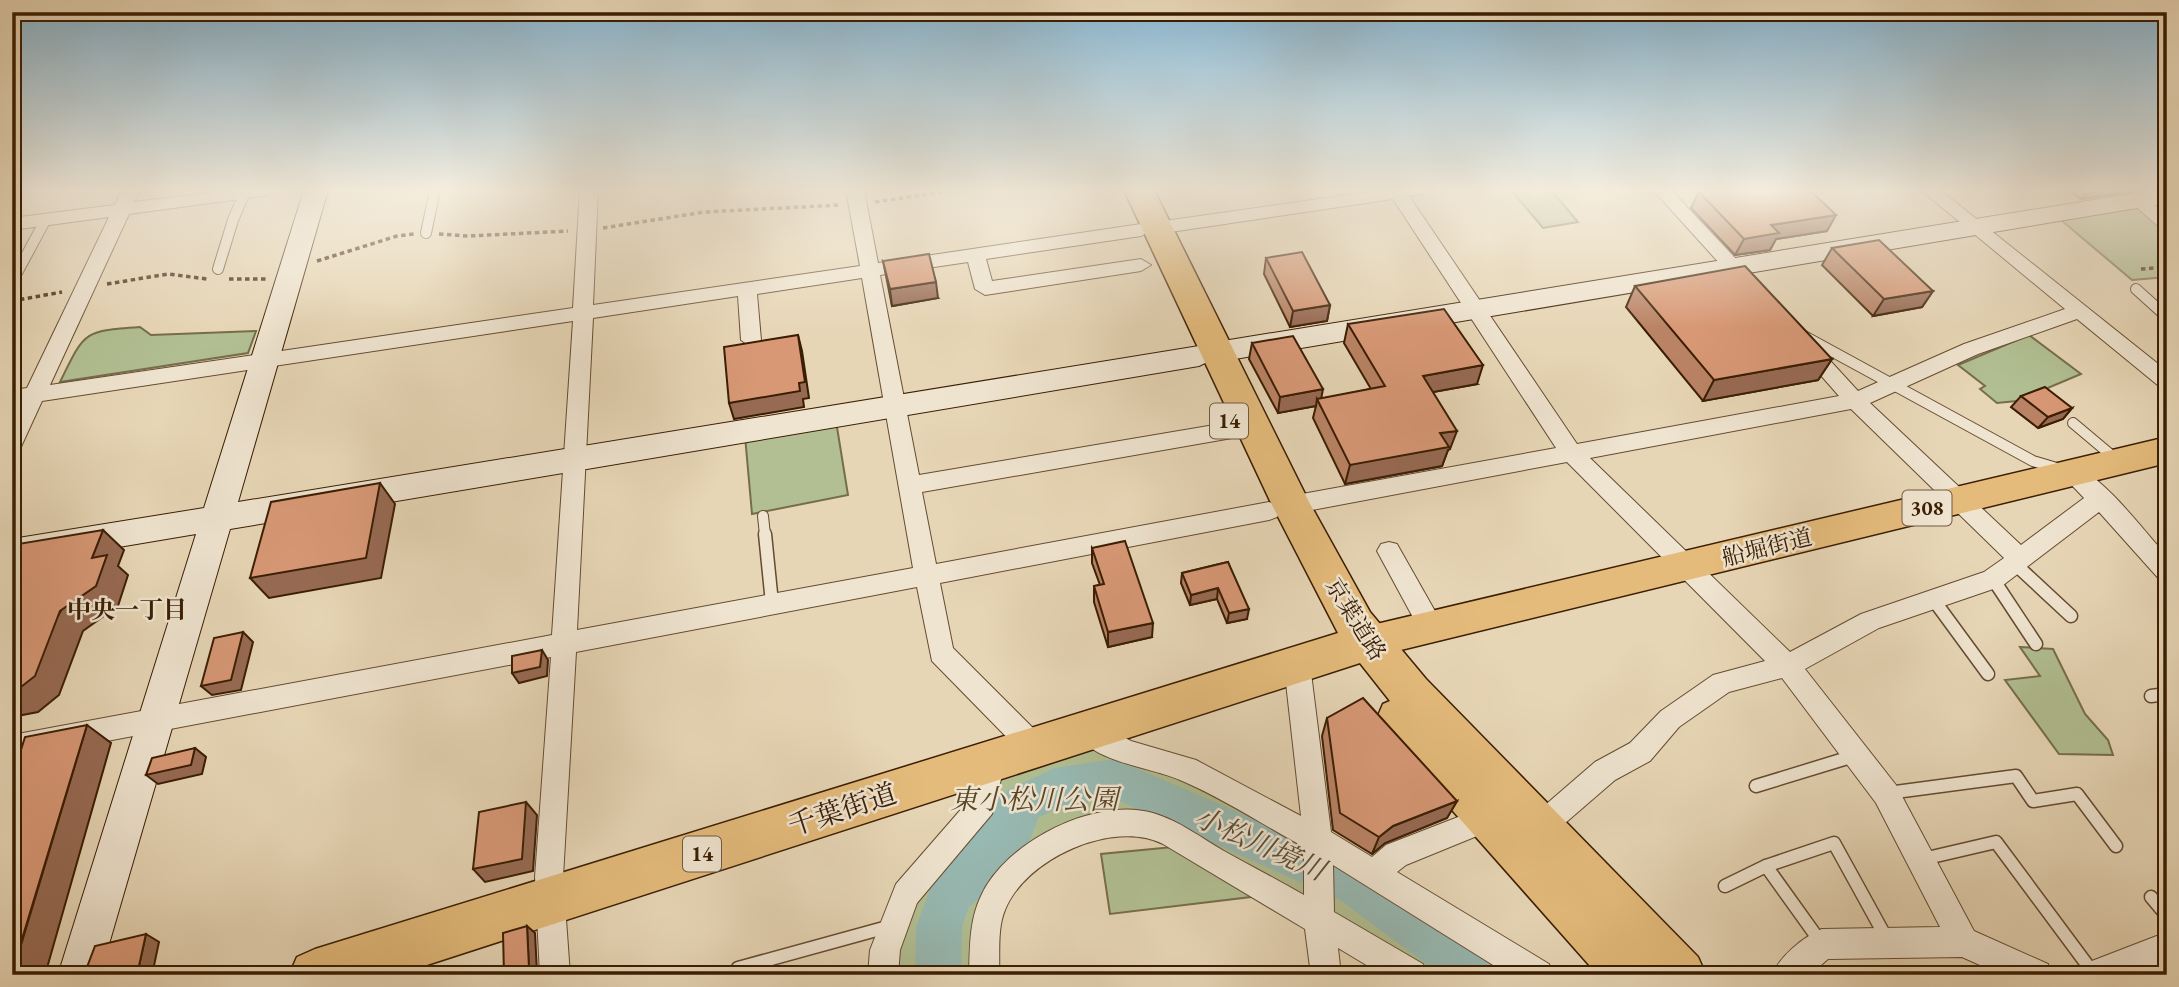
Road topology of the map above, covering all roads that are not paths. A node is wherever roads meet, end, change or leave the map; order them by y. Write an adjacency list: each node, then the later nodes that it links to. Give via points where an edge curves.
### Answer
1 (37, 236): 19 (lane)
2 (110, 236): 33 (street)
3 (229, 236): 17 (lane)
4 (303, 236): 30 (street)
5 (587, 236): 25 (street)
6 (864, 236): 18 (street)
7 (1143, 236): 14 (highway, 京葉道路 / 14)
8 (1145, 236): 14 (highway, 京葉道路 / 14)
9 (1165, 236): 14 (street)
10 (1431, 236): 23 (street)
11 (1705, 236): 16 (street)
12 (1919, 236): 16 (street)
13 (1985, 236): 24 (street)
14 (1146, 241): 15 (street); 15 (street, via 985,289); 29 (highway, 京葉道路 / 14)
15 (975, 255): 18 (street)
16 (1734, 267): 22 (street); 23 (street)
17 (218, 269)
18 (870, 271): 20 (street); 36 (street)
19 (12, 282)
20 (747, 289): 25 (street); 28 (street)
21 (2136, 289): 26 (lane)
22 (1760, 296)
23 (1475, 310): 29 (street); 41 (street)
24 (2080, 311): 31 (street); 32 (street, via 1971,349)
25 (584, 312): 30 (street); 42 (street)
26 (2167, 317)
27 (1793, 329): 32 (lane); 35 (street)
28 (751, 340)
29 (1208, 354): 36 (street); 38 (highway, 京葉道路 / 14); 48 (highway, 京葉道路 / 14)
30 (266, 359): 33 (street); 50 (street)
31 (2167, 382)
32 (1894, 384): 35 (street); 44 (lane, via 2034,461)
33 (35, 394): 34 (street); 39 (street)
34 (12, 398)
35 (1855, 401): 41 (street); 47 (street)
36 (894, 405): 42 (street); 45 (street)
37 (2073, 423): 43 (lane)
38 (1233, 430): 45 (street); 48 (highway, 京葉道路 / 14)
39 (12, 443)
40 (2167, 450): 43 (main road, 船堀街道 / 308)
41 (1570, 453): 48 (street); 54 (street)
42 (576, 458): 50 (street); 62 (street)
43 (2119, 462): 44 (main road, 船堀街道 / 308)
44 (2072, 474): 46 (street); 47 (main road, 船堀街道 / 308)
45 (908, 485): 56 (street)
46 (2100, 499): 53 (street); 55 (street)
47 (1958, 500): 53 (street); 54 (main road, 船堀街道 / 308)
48 (1280, 508): 56 (street); 64 (highway, 京葉道路 / 14)
49 (763, 516): 59 (lane)
50 (219, 519): 52 (street); 70 (street)
51 (1389, 551): 61 (street)
52 (12, 552)
53 (2017, 560): 57 (street); 60 (lane)
54 (1688, 566): 61 (main road, 船堀街道 / 308); 66 (street)
55 (2167, 572)
56 (924, 574): 59 (street); 73 (street, via 941,653)
57 (1993, 579): 58 (street); 63 (lane)
58 (1933, 599): 66 (street, via 1870,621); 67 (lane)
59 (772, 603): 62 (street)
60 (2071, 616)
61 (1431, 626): 64 (main road, 船堀街道 / 308)
62 (564, 642): 70 (street); 86 (street)
63 (2036, 645)
64 (1356, 646): 65 (highway, 千葉街道 / 14); 77 (highway, 京葉道路 / 14, via 1367,682); 78 (highway, 京葉道路 / 14, via 1410,693)
65 (1297, 665): 71 (highway, 千葉街道 / 14); 80 (street)
66 (1787, 666): 74 (street); 78 (street, via 1722,683 1670,719 1640,752 1605,771)
67 (1988, 674)
68 (2167, 694): 69 (lane)
69 (2151, 696)
70 (158, 720): 72 (street); 94 (street)
71 (1088, 730): 73 (highway, 千葉街道 / 14); 80 (street, via 1124,751 1186,769)
72 (12, 747)
73 (1013, 754): 86 (highway, 千葉街道 / 14); 89 (street, via 982,805 906,894)
74 (1856, 755): 75 (lane); 76 (street)
75 (1756, 786)
76 (1885, 794): 79 (lane, via 2016,776 2033,801 2077,794); 81 (street)
77 (1489, 818): 83 (street, via 1396,855); 103 (highway, 京葉道路 / 14)
78 (1539, 828): 104 (highway, 京葉道路 / 14)
79 (2116, 846)
80 (1318, 847): 83 (street); 87 (street)
81 (1920, 860): 90 (street); 107 (lane, via 1996,842)
82 (1766, 866): 84 (lane); 91 (lane, via 1834,843); 92 (lane)
83 (1373, 875): 102 (street)
84 (1725, 886)
85 (2151, 897): 88 (lane)
86 (549, 903): 95 (highway, 千葉街道 / 14); 96 (street)
87 (1320, 910): 99 (street, via 1149,825 1099,826 1066,836 1032,859 995,898 986,933); 100 (street); 101 (street)
88 (2167, 916)
89 (894, 925): 97 (lane, via 738,968); 98 (street)
90 (1963, 942): 91 (street); 106 (street)
91 (1889, 943): 92 (street)
92 (1822, 944): 105 (street)
93 (2167, 947): 107 (street)
94 (79, 975)
95 (315, 975)
96 (555, 975)
97 (736, 975)
98 (883, 975)
99 (984, 975)
100 (1326, 975)
101 (1412, 975)
102 (1538, 975)
103 (1633, 975)
104 (1680, 975)
105 (1787, 975)
106 (2037, 975)
107 (2095, 975)

